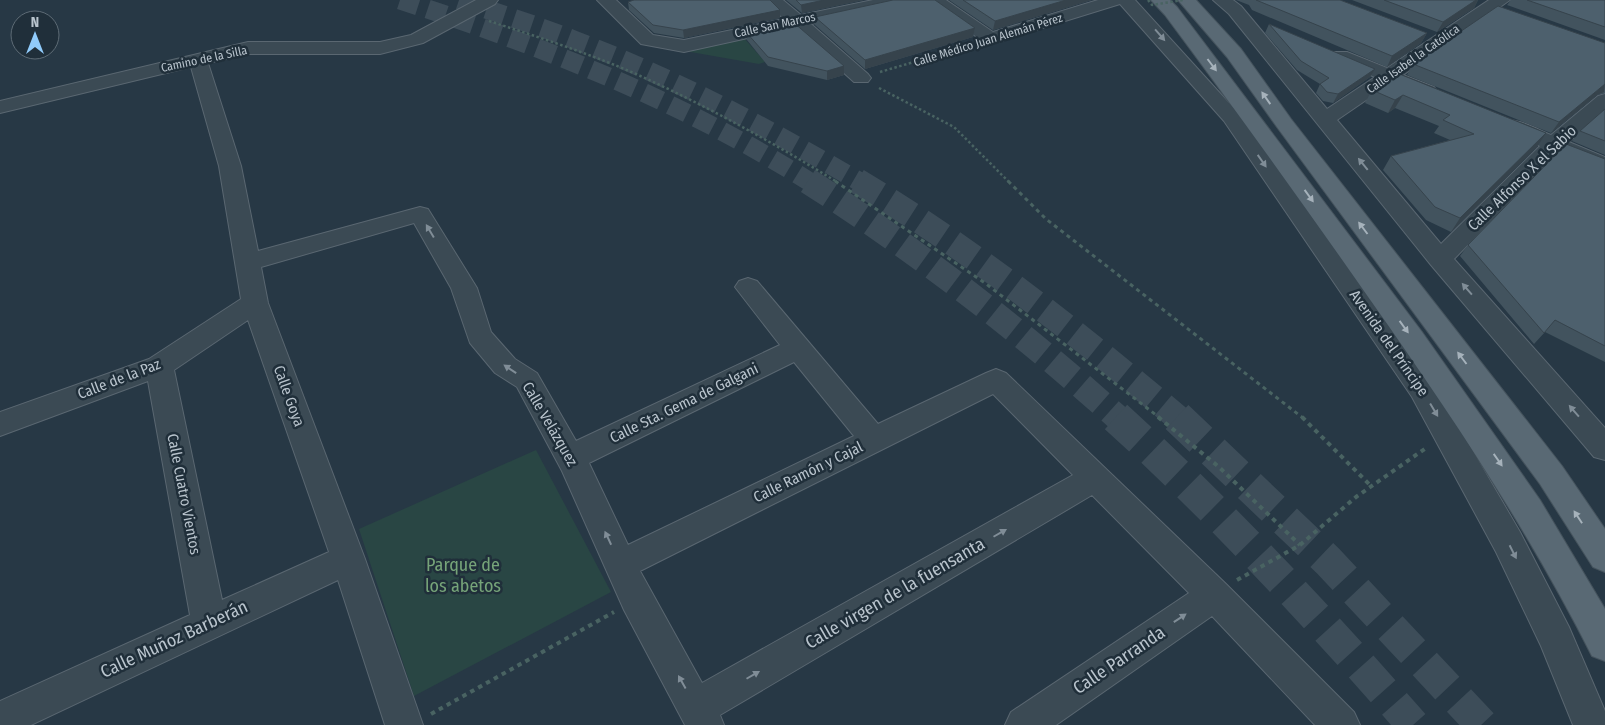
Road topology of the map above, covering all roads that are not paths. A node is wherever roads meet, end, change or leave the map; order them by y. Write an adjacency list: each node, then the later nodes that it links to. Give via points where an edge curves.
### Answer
1 (489, 0): 17 (street, Camino de la Silla, via 417,39 380,48 248,48)
2 (773, 0): 14 (street)
3 (897, 0): 14 (street, Calle San Marcos)
4 (935, 0): 11 (street, Calle Médico Juan Alemán Pérez, via 991,39)
5 (1116, 0): 11 (street, Calle Médico Juan Alemán Pérez)
6 (1126, 0): 49 (street, Avenida del Príncipe, one-way to 49, via 1231,117 1422,389 1448,432 1556,639)
7 (1160, 0): 43 (main road, Avenida del Príncipe, one-way to 43, via 1253,118 1456,399 1548,540)
8 (1185, 0): 38 (main road, one-way to 8, via 1551,475 1234,53)
9 (1471, 0): 13 (street)
10 (616, 3): 14 (street, Calle San Marcos, via 647,40 684,46)
11 (1087, 4)
12 (1236, 4): 15 (street); 24 (street)
13 (1500, 7): 18 (street, Calle Isabel la Católica, via 1428,38)
14 (796, 21): 19 (street)
15 (1272, 26)
16 (1325, 50): 18 (street)
17 (198, 60): 22 (street, Camino de la Silla); 28 (street, Calle Goya, via 230,166)
18 (1392, 76): 20 (street); 24 (street, Calle Isabel la Católica)
19 (860, 78)
20 (1446, 99)
21 (1605, 100): 25 (street, Calle Alfonso X el Sabio)
22 (0, 107)
23 (1491, 118): 25 (street)
24 (1325, 119): 27 (street, one-way to 24)
25 (1554, 144): 26 (street); 27 (street, Calle Alfonso X el Sabio)
26 (1605, 165)
27 (1440, 259): 34 (street, one-way to 27)
28 (248, 262): 30 (street, Calle Goya); 36 (street, Calle Velázquez, one-way to 28, via 527,380 505,366 479,336 464,288 420,214)
29 (748, 287): 31 (street)
30 (256, 303): 32 (street, Calle de la Paz); 39 (street, Calle Goya)
31 (798, 348): 35 (street); 36 (street, Calle Sta. Gema de Galgani)
32 (159, 366): 33 (street, Calle de la Paz); 42 (street, Calle Cuatro Vientos)
33 (0, 424)
34 (1602, 438)
35 (874, 440): 37 (street, Calle Ramón y Cajal, via 996,380); 40 (street, Calle Ramón y Cajal)
36 (570, 458): 40 (street, Calle Velázquez, one-way to 36)
37 (1095, 478): 41 (street); 44 (street, Calle virgen de la fuensanta, one-way to 37)
38 (1605, 558)
39 (348, 559): 42 (street, Calle Muñoz Barberán); 46 (street, Calle Goya)
40 (620, 565): 44 (street, Calle Velázquez, one-way to 40)
41 (1214, 595): 47 (street, Calle Parranda, one-way to 41); 48 (street)
42 (209, 623): 45 (street, Calle Muñoz Barberán)
43 (1605, 644)
44 (700, 716)
45 (0, 720)
46 (416, 720)
47 (1024, 725)
48 (1342, 725)
49 (1592, 725)

